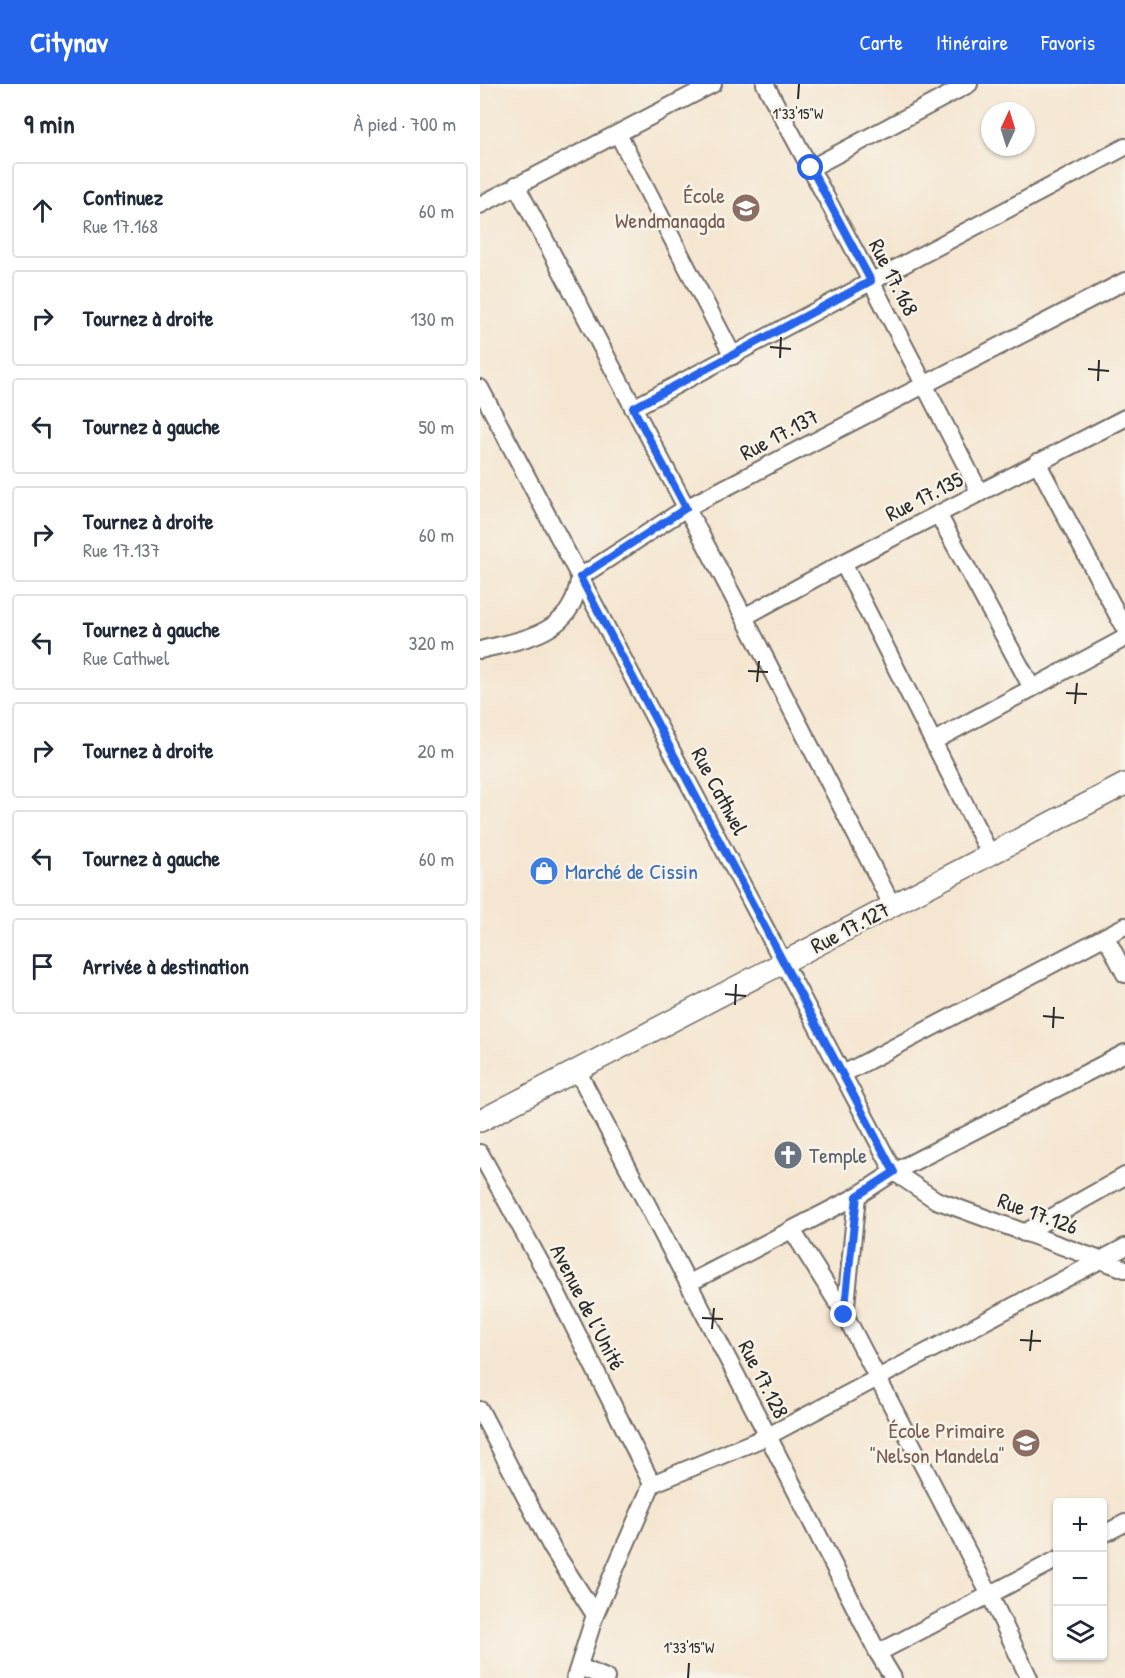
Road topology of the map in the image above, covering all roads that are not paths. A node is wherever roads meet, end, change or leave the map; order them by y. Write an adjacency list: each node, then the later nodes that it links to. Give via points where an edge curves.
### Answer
1 (713, 84): 4 (street)
2 (765, 84): 6 (street, Rue 17.168)
3 (969, 84): 6 (street)
4 (618, 134): 7 (street); 11 (street)
5 (1125, 147): 9 (street)
6 (811, 168): 9 (street, Rue 17.168)
7 (516, 185): 8 (street); 14 (street)
8 (480, 205)
9 (871, 281): 11 (street); 12 (street, Rue 17.168)
10 (1125, 281): 12 (street, Rue 17.137)
11 (733, 356): 14 (street)
12 (924, 384): 17 (street, Rue 17.168); 18 (street, Rue 17.137)
13 (480, 388): 21 (street, Rue Cathwel)
14 (633, 408): 18 (street)
15 (1125, 418): 16 (street, Rue 17.135)
16 (1038, 462): 17 (street, Rue 17.135); 23 (street)
17 (980, 493): 19 (street, Rue 17.135)
18 (686, 508): 21 (street, Rue 17.137); 22 (street)
19 (938, 514): 20 (street, Rue 17.135); 26 (street)
20 (843, 563): 22 (street, Rue 17.135); 27 (street)
21 (580, 577): 25 (street, via 572,605 548,629); 33 (street, Rue Cathwel)
22 (744, 617): 30 (street)
23 (1125, 628)
24 (1125, 638): 26 (street)
25 (480, 650)
26 (1032, 688): 27 (street)
27 (934, 741): 29 (street)
28 (1125, 784): 29 (street, Rue 17.127)
29 (990, 854): 30 (street, Rue 17.127)
30 (892, 905): 33 (street, Rue 17.127)
31 (1125, 926): 32 (street)
32 (1106, 938): 34 (street); 37 (street)
33 (784, 962): 36 (street, Rue 17.127); 37 (street, Rue Cathwel)
34 (1125, 974)
35 (1125, 1053): 40 (street)
36 (577, 1070): 38 (street, Rue 17.127); 49 (street, Rue 17.128)
37 (843, 1074): 40 (street, Rue Cathwel)
38 (480, 1121)
39 (480, 1153): 54 (street, Avenue de l´Unité, via 555,1289)
40 (894, 1172): 42 (street); 43 (street, Rue Cathwel)
41 (1125, 1176): 45 (street)
42 (857, 1196): 44 (street); 50 (street)
43 (936, 1200): 45 (street, Rue 17.126)
44 (792, 1230): 49 (street); 50 (street)
45 (1024, 1233): 47 (street, Rue 17.126)
46 (1125, 1247): 47 (street)
47 (1100, 1260): 48 (street, Rue 17.126); 51 (street)
48 (1125, 1269)
49 (689, 1283): 53 (street, Rue 17.128)
50 (844, 1315): 51 (street)
51 (877, 1377): 53 (street); 58 (street)
52 (480, 1410): 59 (street, via 552,1548)
53 (768, 1436): 54 (street); 60 (street, Rue 17.128)
54 (652, 1484): 59 (street)
55 (1125, 1523): 56 (street)
56 (1107, 1532)
57 (1053, 1562): 58 (street)
58 (990, 1595): 60 (street); 64 (street)
59 (595, 1615): 61 (street)
60 (878, 1653): 63 (street, Rue 17.128)
61 (578, 1672): 62 (street)
62 (606, 1678)
63 (893, 1678)
64 (1029, 1678)

